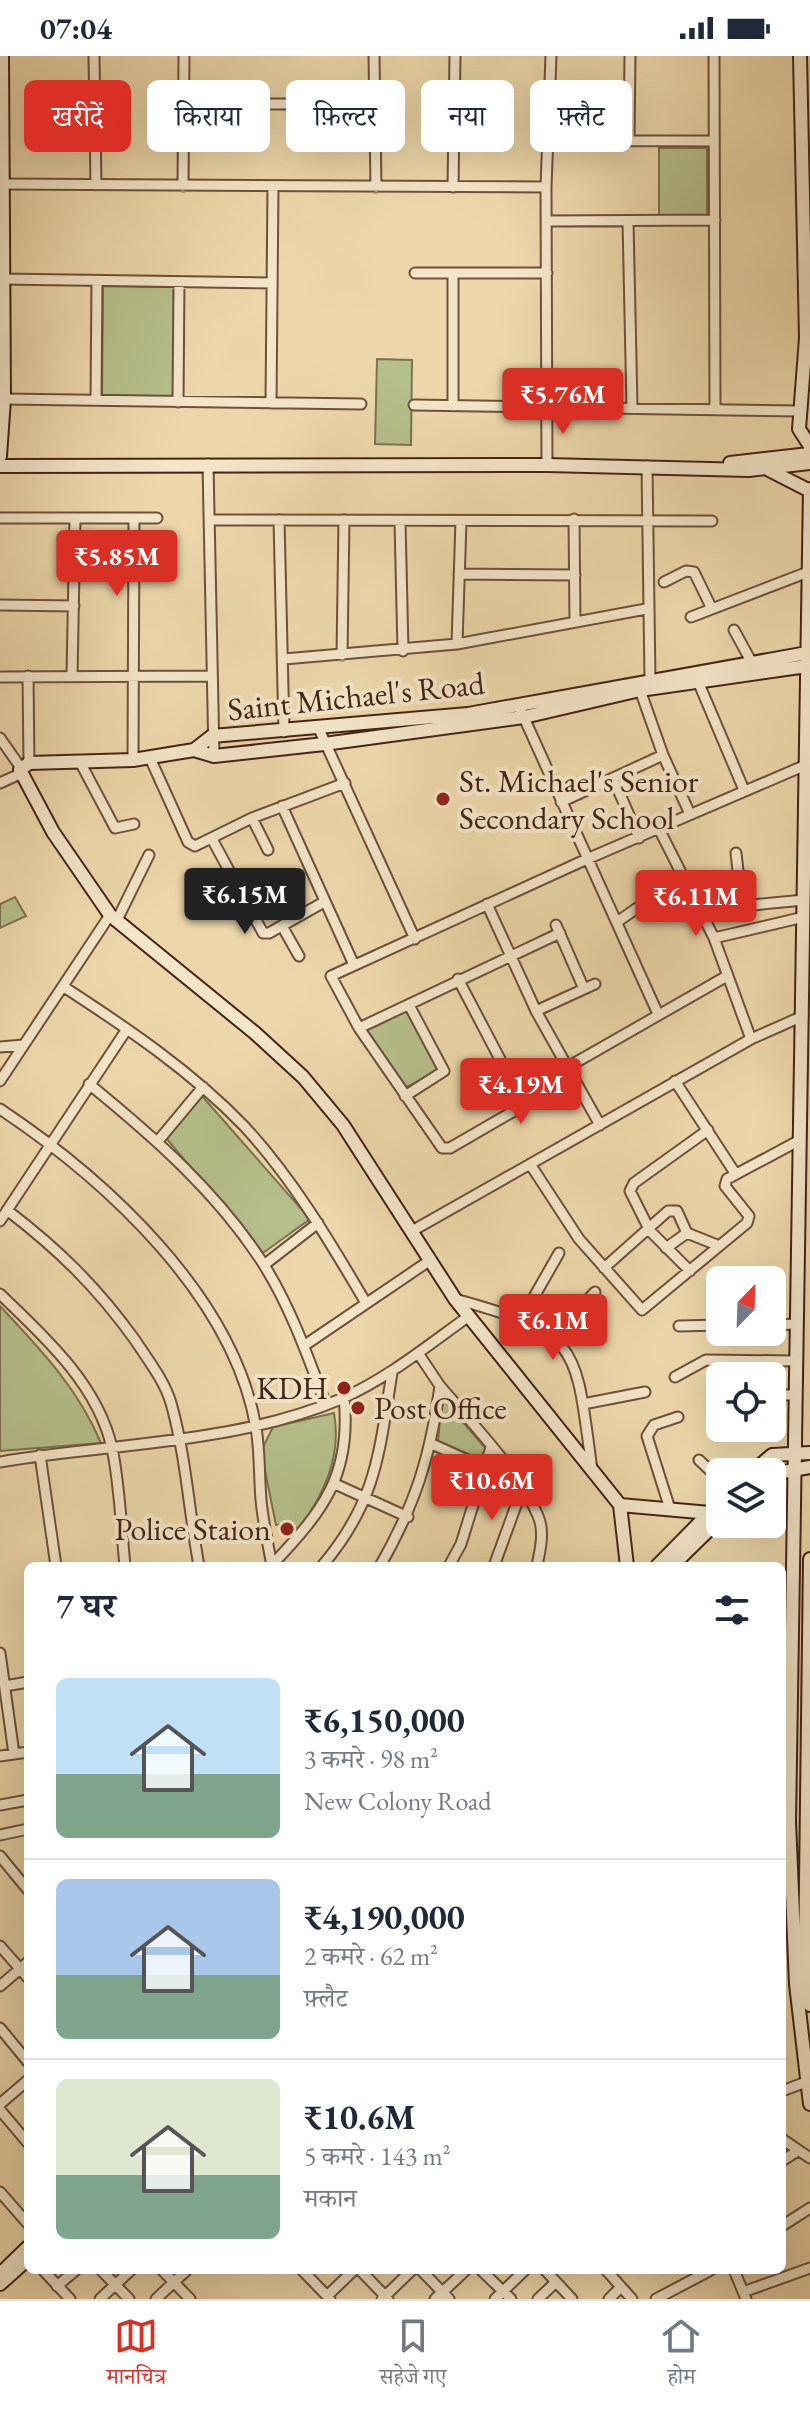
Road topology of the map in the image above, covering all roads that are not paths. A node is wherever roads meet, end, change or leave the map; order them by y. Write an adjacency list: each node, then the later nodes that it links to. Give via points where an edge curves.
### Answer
1 (2, 56): 10 (street)
2 (94, 56): 21 (street)
3 (184, 56): 11 (street)
4 (374, 56): 12 (street)
5 (455, 56): 25 (street)
6 (551, 56): 13 (street)
7 (630, 56): 14 (street)
8 (714, 56): 16 (street)
9 (800, 56): 48 (street, via 806,338)
10 (1, 80): 20 (street)
11 (184, 80)
12 (374, 80)
13 (550, 80)
14 (630, 80)
15 (632, 141): 16 (street)
16 (713, 141): 27 (street)
17 (183, 152): 22 (street)
18 (376, 152): 24 (street)
19 (548, 152): 26 (street)
20 (3, 184): 21 (street); 33 (street)
21 (96, 185): 22 (street)
22 (183, 186): 23 (street)
23 (273, 187): 24 (street); 36 (street)
24 (376, 187): 25 (street)
25 (453, 187): 26 (street)
26 (546, 187): 28 (street)
27 (715, 220): 29 (street); 47 (street)
28 (546, 221): 29 (street); 31 (street)
29 (628, 221): 46 (street)
30 (415, 273): 32 (street)
31 (547, 273): 32 (street); 45 (street)
32 (453, 274): 44 (street)
33 (2, 279): 34 (street); 37 (street)
34 (97, 281): 35 (street); 39 (street)
35 (179, 282): 36 (street); 40 (street)
36 (272, 283): 41 (street)
37 (1, 318): 38 (street)
38 (4, 399): 39 (street); 50 (street)
39 (96, 400): 40 (street)
40 (178, 402): 41 (street)
41 (271, 403): 42 (street)
42 (361, 404)
43 (414, 405): 44 (street)
44 (453, 406): 45 (street)
45 (546, 407): 46 (street); 52 (street)
46 (632, 407): 47 (street)
47 (715, 408): 48 (street)
48 (801, 411): 49 (street, via 800,432)
49 (810, 453): 55 (street); 56 (street)
50 (0, 456)
51 (208, 464): 52 (street); 53 (street); 64 (street)
52 (547, 465): 54 (street)
53 (0, 466)
54 (647, 466): 55 (street); 63 (street)
55 (703, 467): 56 (street)
56 (766, 469): 57 (street)
57 (810, 490): 70 (street)
58 (0, 518): 60 (street)
59 (157, 518): 61 (street)
60 (75, 519): 61 (street); 75 (street)
61 (134, 519): 91 (street)
62 (574, 519): 63 (street); 68 (street); 72 (street)
63 (646, 519): 69 (street); 76 (street)
64 (210, 520): 65 (street); 89 (street)
65 (279, 520): 66 (street); 84 (street)
66 (344, 520): 67 (street); 83 (street)
67 (400, 521): 68 (street); 82 (street)
68 (461, 521): 71 (street)
69 (712, 521)
70 (808, 572): 77 (street); 85 (street)
71 (459, 574): 72 (street); 81 (street)
72 (575, 575): 79 (street)
73 (664, 582): 77 (street, via 694,572)
74 (0, 605): 75 (street)
75 (74, 606): 88 (street)
76 (646, 609): 79 (street); 93 (street)
77 (712, 609): 78 (street)
78 (691, 617)
79 (575, 622): 81 (street)
80 (734, 630): 86 (street)
81 (457, 644): 82 (street)
82 (403, 651): 83 (street)
83 (342, 655): 84 (street)
84 (284, 659): 97 (street)
85 (807, 660): 86 (street, Saint Michael's Road); 92 (street, Saint Michael's Road); 107 (street)
86 (752, 663): 92 (street, Saint Michael's Road)
87 (28, 676): 88 (street); 90 (street); 108 (street)
88 (72, 676): 91 (street)
89 (211, 676): 91 (street); 98 (street)
90 (0, 677)
91 (133, 677): 105 (street)
92 (696, 677): 93 (street, Saint Michael's Road); 94 (street, Saint Michael's Road); 112 (street)
93 (650, 680): 95 (street, Saint Michael's Road)
94 (640, 690): 95 (street, Saint Michael's Road); 102 (street)
95 (521, 711): 96 (street, Saint Michael's Road); 100 (street, Saint Michael's Road); 113 (street)
96 (319, 729): 97 (street, Saint Michael's Road); 100 (street)
97 (284, 732): 98 (street, Saint Michael's Road)
98 (212, 736): 101 (street, Saint Michael's Road); 103 (street)
99 (0, 738): 108 (street)
100 (324, 744): 103 (street, Saint Michael's Road); 111 (street)
101 (194, 750): 103 (street, Saint Michael's Road); 104 (street)
102 (663, 755): 109 (street); 115 (street)
103 (214, 756)
104 (150, 758): 105 (street); 120 (street, via 188,842 195,846)
105 (133, 760): 106 (street)
106 (80, 762): 108 (street); 117 (street, via 116,829)
107 (808, 764): 112 (street); 126 (street)
108 (23, 768): 110 (street); 130 (street, via 53,832)
109 (613, 778): 113 (street); 119 (street)
110 (0, 783)
111 (345, 783): 114 (street); 135 (street)
112 (744, 790): 115 (street)
113 (561, 802): 124 (street)
114 (282, 806): 116 (street); 127 (street)
115 (690, 814): 118 (street)
116 (252, 818): 120 (street); 121 (street)
117 (134, 824)
118 (659, 829): 119 (street); 125 (street)
119 (639, 838): 124 (street)
120 (212, 839): 132 (street, via 260,930 269,933)
121 (268, 850)
122 (736, 853): 126 (street, via 742,906)
123 (149, 855): 130 (street)
124 (587, 859): 128 (street); 131 (street)
125 (683, 876): 131 (street); 134 (street)
126 (804, 900): 129 (street)
127 (324, 902): 132 (street); 138 (street)
128 (487, 904): 135 (street); 136 (street)
129 (804, 917): 133 (street); 134 (street)
130 (113, 918): 142 (street); 172 (street, via 303,1077 343,1125)
131 (617, 922): 146 (street)
132 (282, 926): 137 (street)
133 (807, 932): 147 (street)
134 (714, 938): 139 (street)
135 (415, 939): 138 (street)
136 (508, 955): 140 (street); 143 (street, via 558,929); 145 (street)
137 (299, 956)
138 (354, 965): 148 (street, via 333,973 331,982)
139 (727, 976): 146 (street); 150 (street)
140 (458, 979): 144 (street); 159 (street)
141 (595, 984): 143 (street)
142 (64, 987): 149 (street); 151 (street)
143 (584, 989): 145 (street)
144 (409, 1005): 148 (street); 158 (street, via 444,1071)
145 (536, 1011): 153 (street)
146 (658, 1014): 153 (street)
147 (803, 1016): 150 (street); 163 (street)
148 (359, 1028): 158 (street)
149 (127, 1029): 156 (street); 157 (street)
150 (751, 1039): 155 (street)
151 (23, 1045): 152 (street); 154 (street)
152 (0, 1047)
153 (568, 1073): 159 (street); 161 (street)
154 (0, 1081)
155 (675, 1081): 161 (street); 162 (street)
156 (89, 1084): 164 (street); 165 (street)
157 (203, 1087): 164 (street); 171 (street, via 245,1127)
158 (405, 1096): 159 (street, via 447,1149)
159 (524, 1105)
160 (0, 1109): 165 (street)
161 (600, 1125): 166 (street)
162 (708, 1130): 167 (street); 173 (street, via 631,1188)
163 (800, 1140): 167 (street); 168 (street)
164 (158, 1141): 179 (street, via 225,1212)
165 (50, 1142): 169 (street); 206 (street, via 133,1217 185,1277 217,1325)
166 (530, 1164): 172 (street); 180 (street)
167 (735, 1173): 175 (street, via 725,1186 748,1219)
168 (805, 1183): 189 (street)
169 (7, 1210): 170 (street); 207 (street, via 95,1286 160,1379)
170 (0, 1221)
171 (318, 1223): 179 (street); 185 (street)
172 (412, 1231): 178 (street)
173 (650, 1231): 174 (street, via 673,1210 682,1216); 176 (street); 180 (street)
174 (687, 1233): 175 (street); 176 (street)
175 (717, 1245): 181 (street)
176 (666, 1248): 181 (street)
177 (559, 1253): 187 (street)
178 (429, 1261): 184 (street); 185 (street)
179 (264, 1265): 193 (street)
180 (604, 1268): 181 (street, via 642,1310)
181 (690, 1271)
182 (595, 1292): 192 (street)
183 (0, 1294): 209 (street, via 81,1380)
184 (455, 1299): 186 (street); 187 (street)
185 (366, 1303): 193 (street)
186 (469, 1316): 194 (street); 222 (street)
187 (522, 1318): 192 (street)
188 (786, 1324): 189 (street)
189 (797, 1324): 195 (street)
190 (706, 1325): 191 (street)
191 (679, 1326)
192 (554, 1336): 203 (street, via 577,1371)
193 (305, 1345): 204 (street)
194 (418, 1353): 196 (street); 198 (street)
195 (797, 1361): 197 (street, via 706,1360); 201 (street)
196 (392, 1373): 202 (street); 225 (street)
197 (675, 1377)
198 (440, 1386): 208 (street); 210 (street)
199 (645, 1392): 203 (street)
200 (786, 1395): 201 (street)
201 (796, 1395): 211 (street)
202 (344, 1397): 204 (street); 223 (street, via 345,1457)
203 (583, 1404): 222 (street)
204 (326, 1405): 206 (street)
205 (678, 1417): 227 (street, via 654,1425 647,1436)
206 (256, 1426): 207 (street); 236 (street)
207 (179, 1438): 209 (street); 235 (street)
208 (432, 1444): 219 (street); 229 (street)
209 (112, 1447): 213 (street); 234 (street)
210 (491, 1447): 219 (street); 224 (street)
211 (794, 1452): 212 (street); 214 (street); 220 (street)
212 (810, 1453)
213 (40, 1455): 216 (street); 233 (street)
214 (768, 1458)
215 (699, 1460): 217 (street)
216 (0, 1462)
217 (706, 1467)
218 (810, 1467): 220 (street)
219 (487, 1469): 240 (street)
220 (793, 1469): 221 (street); 247 (street)
221 (786, 1471)
222 (592, 1472): 226 (street)
223 (335, 1484): 225 (street); 237 (street, via 314,1519)
224 (522, 1489): 241 (street); 242 (street, via 539,1517)
225 (368, 1496): 229 (street); 238 (street)
226 (620, 1505): 227 (street); 243 (street)
227 (670, 1509): 228 (street)
228 (706, 1515)
229 (408, 1517): 239 (street)
230 (706, 1526): 244 (street)
231 (706, 1529): 245 (street)
232 (810, 1559): 248 (street)
233 (55, 1562)
234 (125, 1562)
235 (198, 1562)
236 (271, 1562)
237 (275, 1562)
238 (325, 1562)
239 (382, 1562)
240 (451, 1562)
241 (495, 1562)
242 (538, 1562)
243 (627, 1562)
244 (662, 1562)
245 (676, 1562)
246 (0, 1653): 250 (street)
247 (791, 1656): 248 (street); 255 (street)
248 (807, 1656): 251 (street)
249 (24, 1683): 250 (street)
250 (5, 1686): 253 (street)
251 (809, 1747): 257 (street)
252 (24, 1753): 253 (street)
253 (14, 1754): 254 (street)
254 (0, 1756)
255 (786, 1784): 265 (street)
256 (24, 1801): 258 (street)
257 (808, 1804): 262 (street)
258 (0, 1805)
259 (24, 1830): 260 (street)
260 (0, 1835)
261 (0, 1856): 264 (street)
262 (809, 1860): 263 (street)
263 (808, 1878): 265 (street); 269 (street, via 805,1962)
264 (24, 1885)
265 (788, 1886): 272 (street)
266 (0, 1946): 267 (street)
267 (24, 1966): 268 (street)
268 (0, 1986)
269 (810, 2005)
270 (0, 2028): 271 (street)
271 (24, 2057)
272 (806, 2082): 274 (street); 275 (street)
273 (24, 2084): 276 (street)
274 (786, 2090)
275 (810, 2104)
276 (0, 2107): 277 (street)
277 (24, 2138)
278 (786, 2143): 279 (street)
279 (796, 2152): 280 (street); 281 (street)
280 (786, 2158)
281 (810, 2158)
282 (0, 2192): 284 (street)
283 (810, 2208): 285 (street)
284 (24, 2219)
285 (786, 2223)
286 (24, 2252): 307 (street)
287 (24, 2262): 307 (street)
288 (810, 2268): 314 (street)
289 (46, 2274): 311 (street)
290 (71, 2274): 311 (street)
291 (105, 2274): 310 (street)
292 (127, 2274): 310 (street)
293 (166, 2274): 309 (street)
294 (183, 2274): 309 (street)
295 (306, 2274): 315 (street)
296 (353, 2274): 315 (street)
297 (361, 2274): 317 (street)
298 (408, 2274): 317 (street)
299 (424, 2274): 316 (street)
300 (462, 2274): 316 (street)
301 (484, 2274): 313 (street)
302 (522, 2274): 313 (street)
303 (549, 2274): 308 (street)
304 (613, 2274): 312 (street)
305 (703, 2274): 327 (street)
306 (736, 2274): 314 (street)
307 (1, 2280)
308 (556, 2282): 323 (street); 324 (street)
309 (174, 2283): 321 (street); 322 (street)
310 (115, 2285): 319 (street); 320 (street)
311 (57, 2286): 318 (street)
312 (621, 2287): 325 (street); 326 (street)
313 (503, 2296)
314 (744, 2296)
315 (329, 2297)
316 (442, 2297)
317 (385, 2298)
318 (70, 2299)
319 (100, 2299)
320 (129, 2299)
321 (156, 2299)
322 (190, 2299)
323 (538, 2299)
324 (572, 2299)
325 (609, 2299)
326 (632, 2299)
327 (656, 2299)

